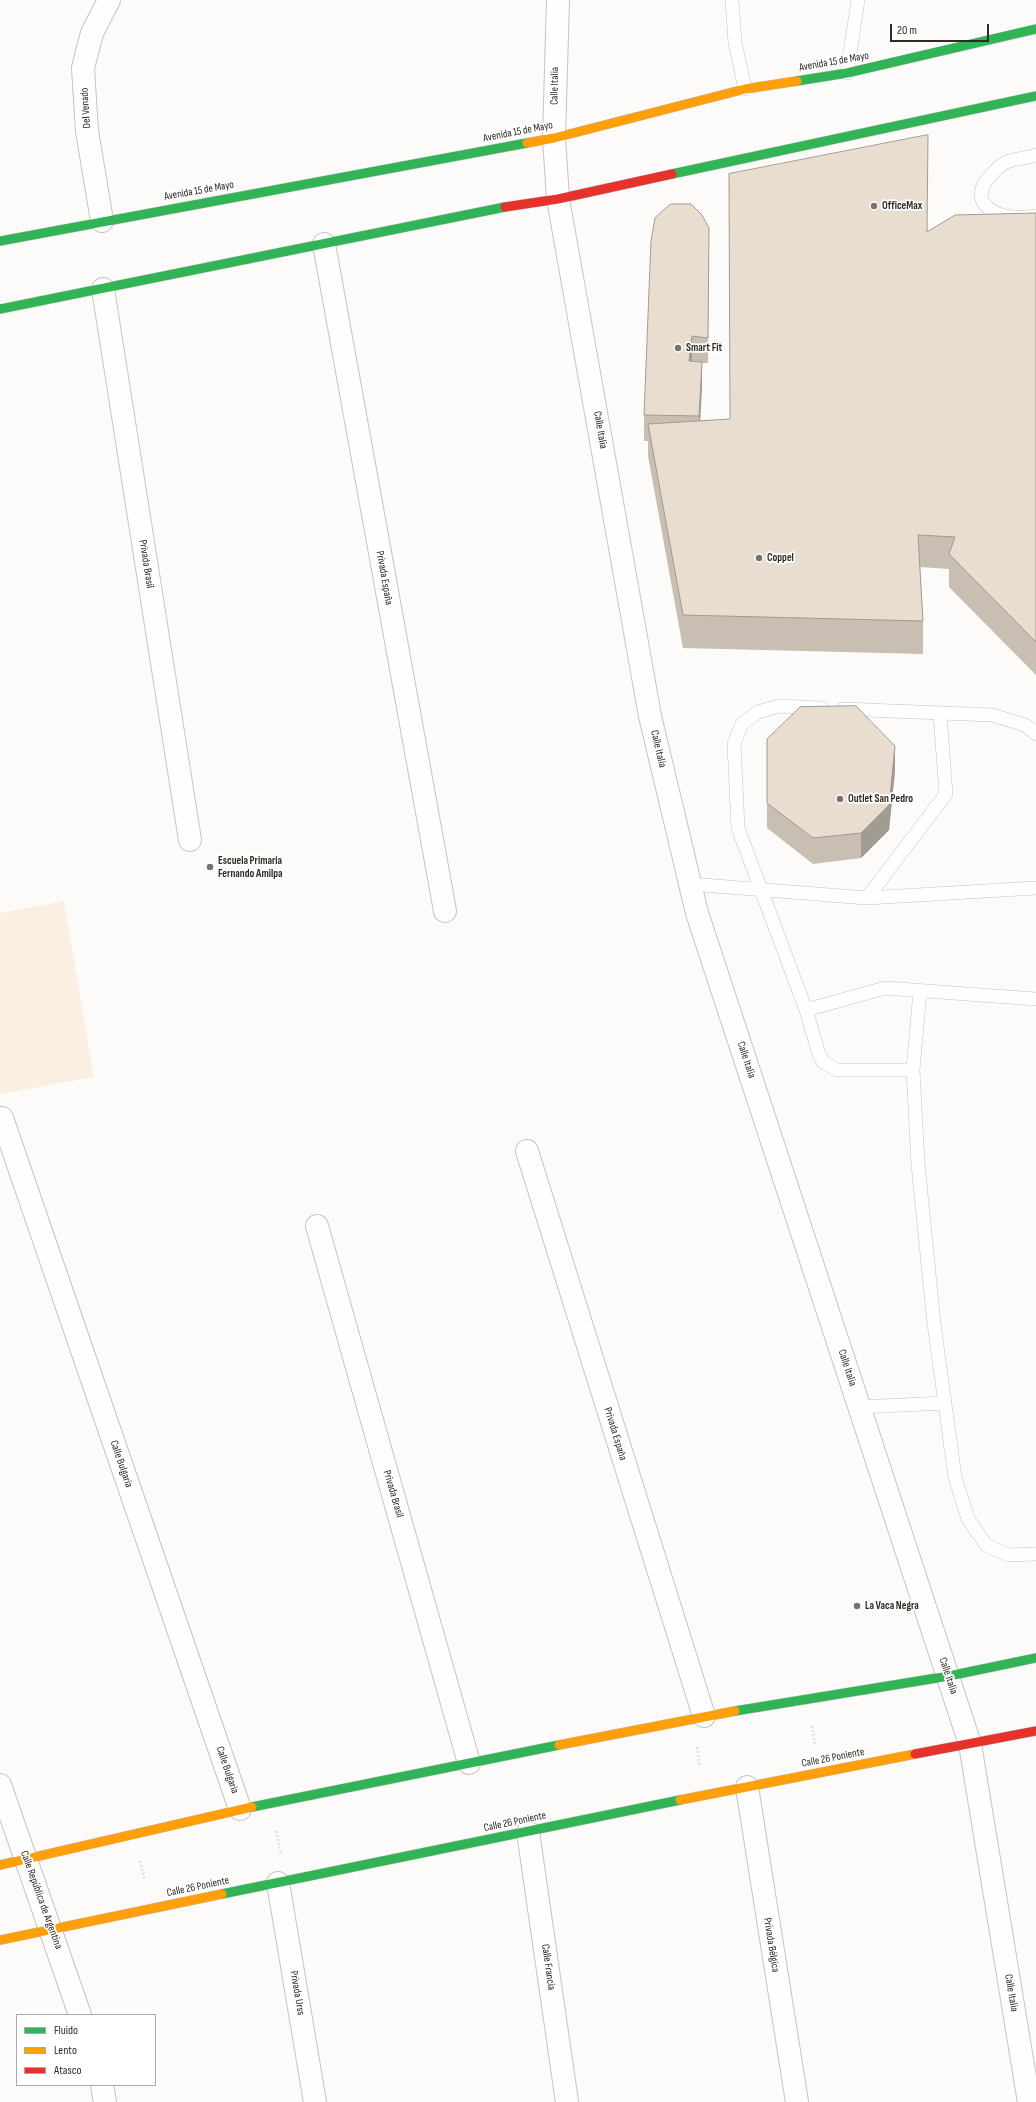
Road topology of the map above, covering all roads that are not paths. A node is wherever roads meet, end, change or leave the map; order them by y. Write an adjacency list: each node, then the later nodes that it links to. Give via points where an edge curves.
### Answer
1 (109, 0): 13 (street, Del Venado, via 92,33 83,68 87,131)
2 (558, 0): 9 (street, Calle Italia)
3 (732, 0): 7 (lane, via 734,42)
4 (858, 0): 6 (lane)
5 (1036, 29): 6 (street, Avenida 15 de Mayo)
6 (847, 73): 7 (street, Avenida 15 de Mayo)
7 (745, 89): 9 (street, Avenida 15 de Mayo)
8 (1036, 96): 11 (street)
9 (554, 138): 11 (street, Calle Italia); 13 (street, Avenida 15 de Mayo)
10 (1036, 155): 12 (lane, via 1005,163 991,174 981,189 980,199 985,206 1001,214 1014,217)
11 (558, 199): 15 (street, via 509,206); 21 (street, Calle Italia, via 650,716)
12 (1036, 216)
13 (102, 221): 14 (street, Avenida 15 de Mayo)
14 (0, 241)
15 (324, 244): 16 (street); 25 (street, Privada España)
16 (103, 289): 17 (street); 20 (street, Privada Brasil)
17 (0, 309)
18 (940, 714): 19 (lane, via 992,716 1025,725); 23 (lane, via 778,706 758,712 742,724 734,744 738,828); 24 (lane, via 946,794)
19 (1036, 734)
20 (190, 840)
21 (690, 884): 23 (lane); 34 (street, Calle Italia, via 697,914)
22 (1036, 888): 24 (lane)
23 (762, 889): 24 (lane); 28 (lane)
24 (867, 898)
25 (445, 911)
26 (920, 991): 27 (lane); 28 (lane, via 885,988); 29 (lane)
27 (1036, 999)
28 (806, 1010): 29 (lane, via 818,1054 830,1067 837,1070)
29 (913, 1070): 33 (lane, via 925,1245)
30 (2, 1118): 44 (street, Calle Bulgaria)
31 (527, 1151): 38 (street, Privada España)
32 (317, 1226): 41 (street, Privada Brasil)
33 (945, 1403): 34 (lane); 35 (lane, via 955,1477 968,1519 986,1545 1008,1555)
34 (860, 1407): 37 (street, Calle Italia)
35 (1036, 1554)
36 (1036, 1658): 37 (street)
37 (949, 1676): 38 (street); 40 (street, Calle Italia)
38 (698, 1717): 41 (street)
39 (1036, 1731): 40 (street, Calle 26 Poniente)
40 (970, 1744): 43 (street, Calle 26 Poniente); 57 (street, Calle Italia)
41 (469, 1763): 44 (street)
42 (0, 1785): 46 (street, Calle República de Argentina)
43 (747, 1787): 45 (street, Calle 26 Poniente); 56 (street, Privada Bélgica)
44 (240, 1809): 46 (street)
45 (528, 1832): 48 (street, Calle 26 Poniente); 55 (street, Calle Francia)
46 (26, 1859): 47 (street); 49 (street, Calle República de Argentina)
47 (0, 1865)
48 (283, 1882): 49 (street, Calle 26 Poniente); 54 (street, Privada Urss)
49 (52, 1930): 50 (street, Calle 26 Poniente); 51 (street, Calle República de Argentina)
50 (0, 1940)
51 (80, 2014)
52 (102, 2086): 53 (street)
53 (105, 2102)
54 (316, 2102)
55 (567, 2102)
56 (797, 2102)
57 (1029, 2102)

